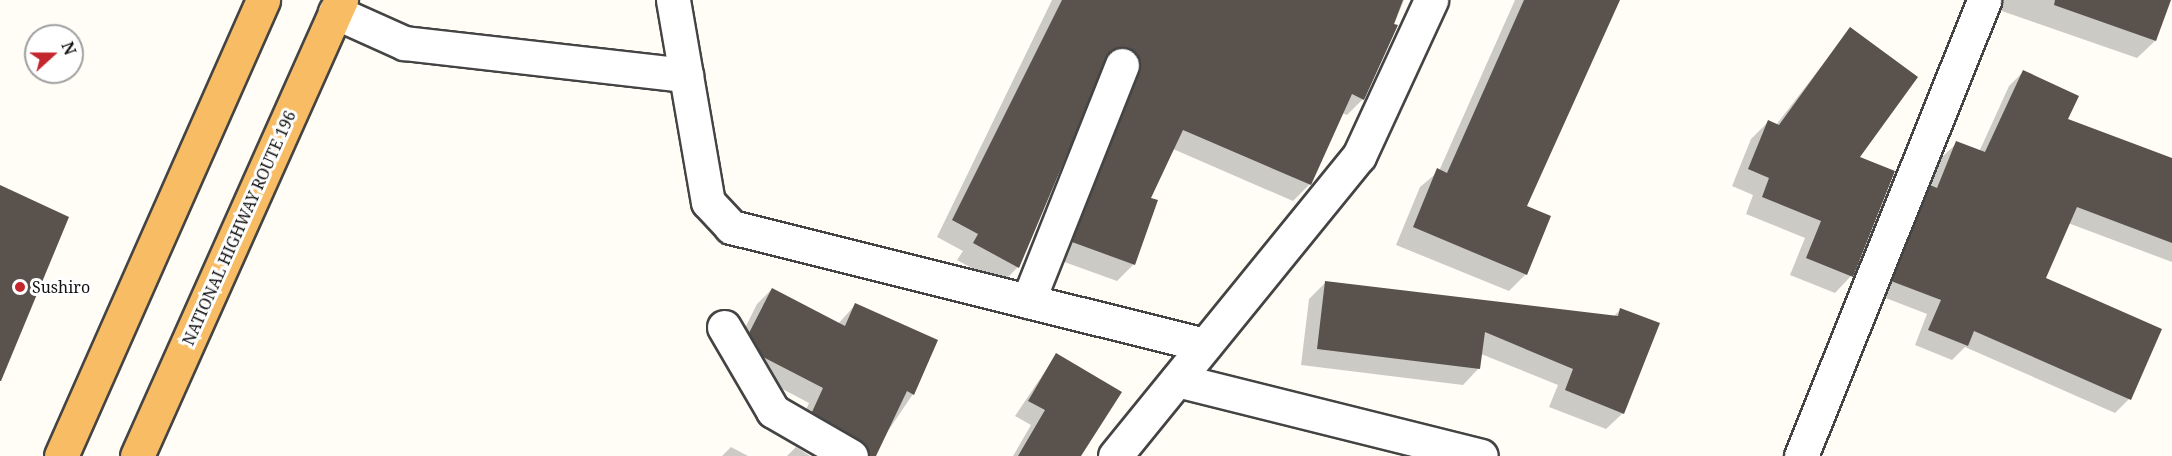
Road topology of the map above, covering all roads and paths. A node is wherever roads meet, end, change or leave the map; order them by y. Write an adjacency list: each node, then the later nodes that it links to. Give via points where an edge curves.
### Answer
1 (263, 0): 12 (highway)
2 (673, 0): 7 (street)
3 (1431, 0): 10 (street, via 1359,156)
4 (1984, 0): 17 (street)
5 (338, 6): 7 (street, via 404,43); 13 (highway, NATIONAL HIGHWAY ROUTE 196)
6 (1122, 65): 8 (street)
7 (686, 75): 8 (street, via 708,202 731,227)
8 (1028, 301): 10 (street)
9 (724, 327): 14 (street, via 773,411)
10 (1205, 345): 11 (street)
11 (1177, 380): 15 (street); 16 (street)
12 (61, 456)
13 (137, 456)
14 (851, 456)
15 (1115, 456)
16 (1481, 456)
17 (1801, 456)

